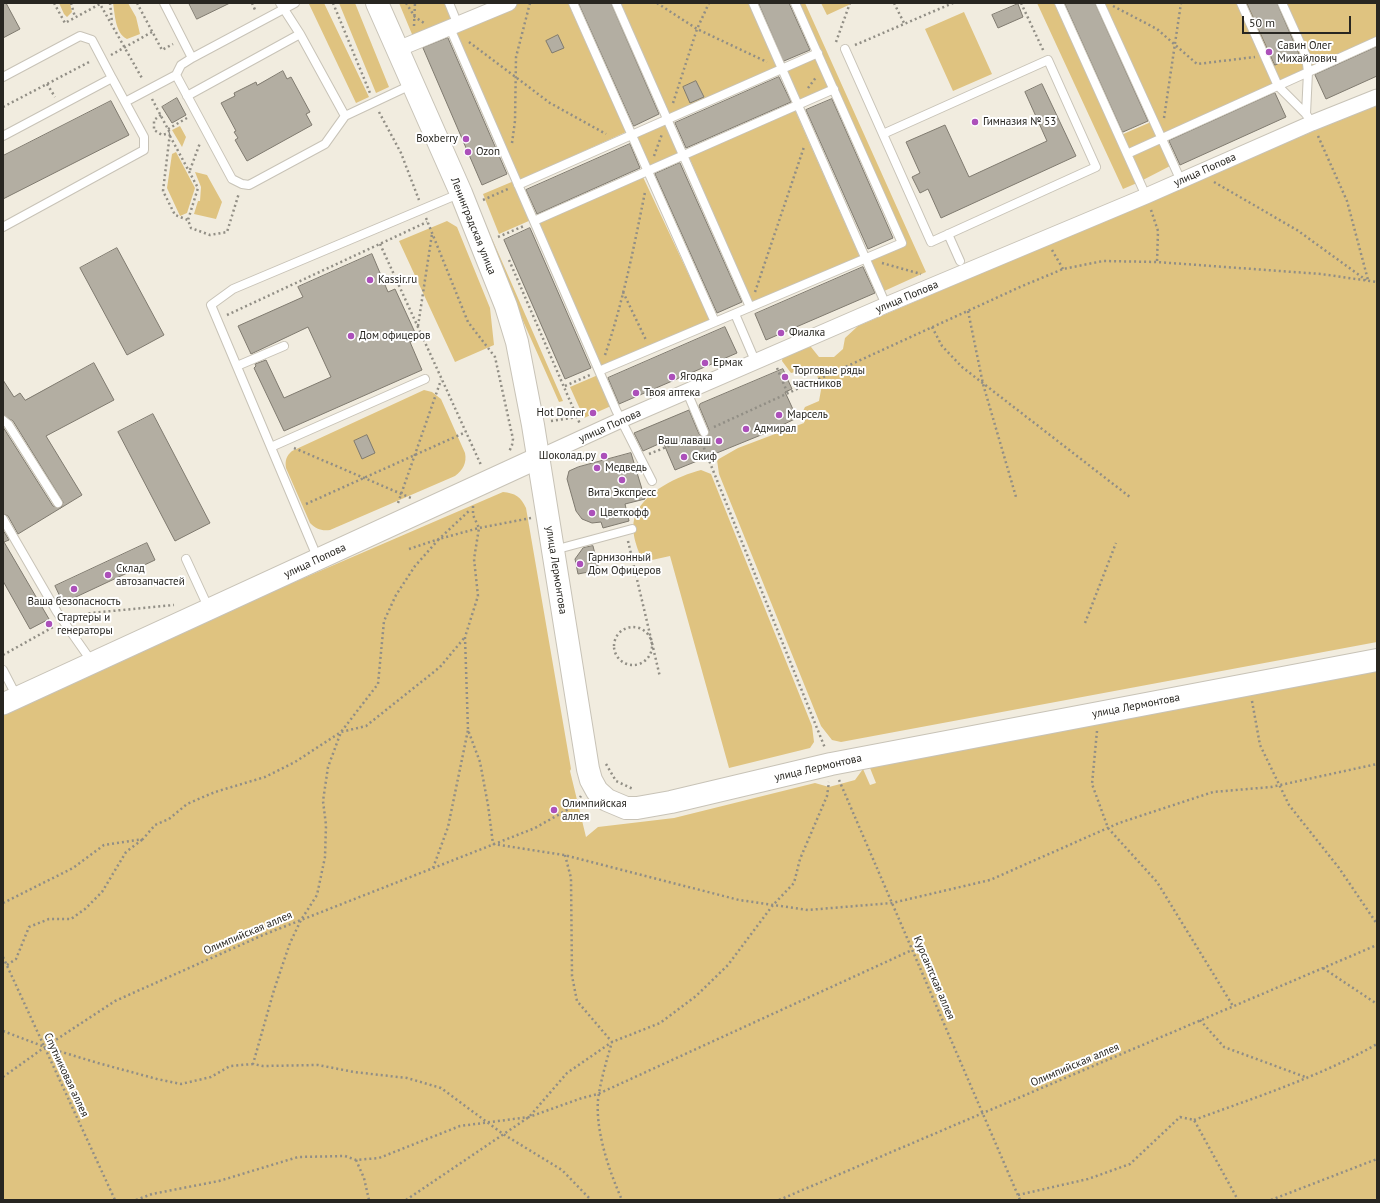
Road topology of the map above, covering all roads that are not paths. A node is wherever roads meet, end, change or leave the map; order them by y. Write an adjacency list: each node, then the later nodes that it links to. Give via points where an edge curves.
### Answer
1 (164, 3): 21 (lane)
2 (295, 3): 14 (lane)
3 (377, 3): 18 (main road, Ленинградская улица)
4 (449, 3): 15 (lane)
5 (573, 3): 38 (lane)
6 (616, 3): 36 (lane)
7 (752, 3): 22 (lane)
8 (795, 3): 20 (lane)
9 (1059, 3): 41 (lane)
10 (1100, 3): 40 (lane)
11 (1241, 3): 28 (lane)
12 (1282, 3): 23 (lane, via 1306,56)
13 (500, 5): 15 (street)
14 (282, 6): 16 (lane); 21 (lane)
15 (454, 26): 18 (street); 45 (lane)
16 (300, 34): 30 (lane); 34 (lane)
17 (1377, 41): 23 (lane)
18 (405, 46): 27 (main road, Ленинградская улица)
19 (845, 50): 37 (lane)
20 (818, 54): 22 (lane); 29 (lane)
21 (192, 58): 24 (lane, via 181,65)
22 (782, 69): 33 (lane); 36 (lane)
23 (1308, 72): 28 (lane); 35 (lane)
24 (176, 75): 30 (lane); 32 (lane)
25 (3, 77): 26 (lane, via 80,36 92,40)
26 (112, 78): 32 (lane); 39 (lane)
27 (413, 84): 34 (lane); 46 (main road, Ленинградская улица)
28 (1278, 86): 35 (lane); 40 (lane)
29 (834, 89): 33 (lane); 51 (lane, via 902,243)
30 (187, 96): 34 (lane, via 232,179 249,185 325,144)
31 (1377, 97): 35 (street, улица Попова)
32 (125, 102): 49 (lane, via 144,137 144,150)
33 (798, 105): 42 (lane); 51 (lane)
34 (345, 116)
35 (1309, 118): 44 (street, улица Попова)
36 (668, 119): 38 (lane); 42 (lane)
37 (883, 134): 50 (lane, via 931,242); 50 (lane, via 1048,60 1096,167)
38 (632, 135): 43 (lane); 45 (lane)
39 (3, 136)
40 (1162, 138): 41 (lane); 44 (lane)
41 (1127, 154): 47 (lane)
42 (684, 155): 43 (lane); 54 (lane)
43 (648, 171): 48 (lane); 56 (lane)
44 (1181, 181): 47 (street, улица Попова)
45 (518, 185): 48 (lane)
46 (461, 193): 59 (lane, via 233,289 211,305); 67 (main road, Ленинградская улица, via 506,306 517,342)
47 (1146, 196): 53 (street, улица Попова)
48 (534, 221): 60 (lane)
49 (3, 227)
50 (948, 234): 52 (lane)
51 (866, 259): 53 (lane); 54 (lane)
52 (960, 261)
53 (886, 306): 58 (street, улица Попова)
54 (750, 307): 55 (lane)
55 (735, 314): 56 (lane); 58 (lane)
56 (715, 322): 60 (lane)
57 (284, 346): 59 (lane)
58 (756, 363): 62 (street, улица Попова)
59 (237, 366): 66 (lane)
60 (599, 371): 64 (lane)
61 (425, 379): 66 (lane)
62 (687, 392): 64 (street, улица Попова); 65 (lane)
63 (3, 420): 69 (lane)
64 (621, 420): 67 (street, улица Попова); 68 (lane)
65 (701, 433)
66 (270, 447): 74 (lane)
67 (538, 458): 72 (main road, улица Лермонтова); 74 (street, улица Попова, via 480,478)
68 (652, 481)
69 (58, 503)
70 (3, 519): 77 (lane, via 58,612)
71 (629, 530): 72 (lane)
72 (553, 551): 76 (main road, улица Лермонтова, via 591,780 597,791 608,800 626,808 671,802 831,764)
73 (186, 559): 75 (lane)
74 (318, 560): 75 (street, улица Попова)
75 (209, 610): 77 (street, улица Попова)
76 (1377, 660)
77 (93, 662): 79 (street, улица Попова)
78 (3, 670): 79 (lane)
79 (10, 700)

